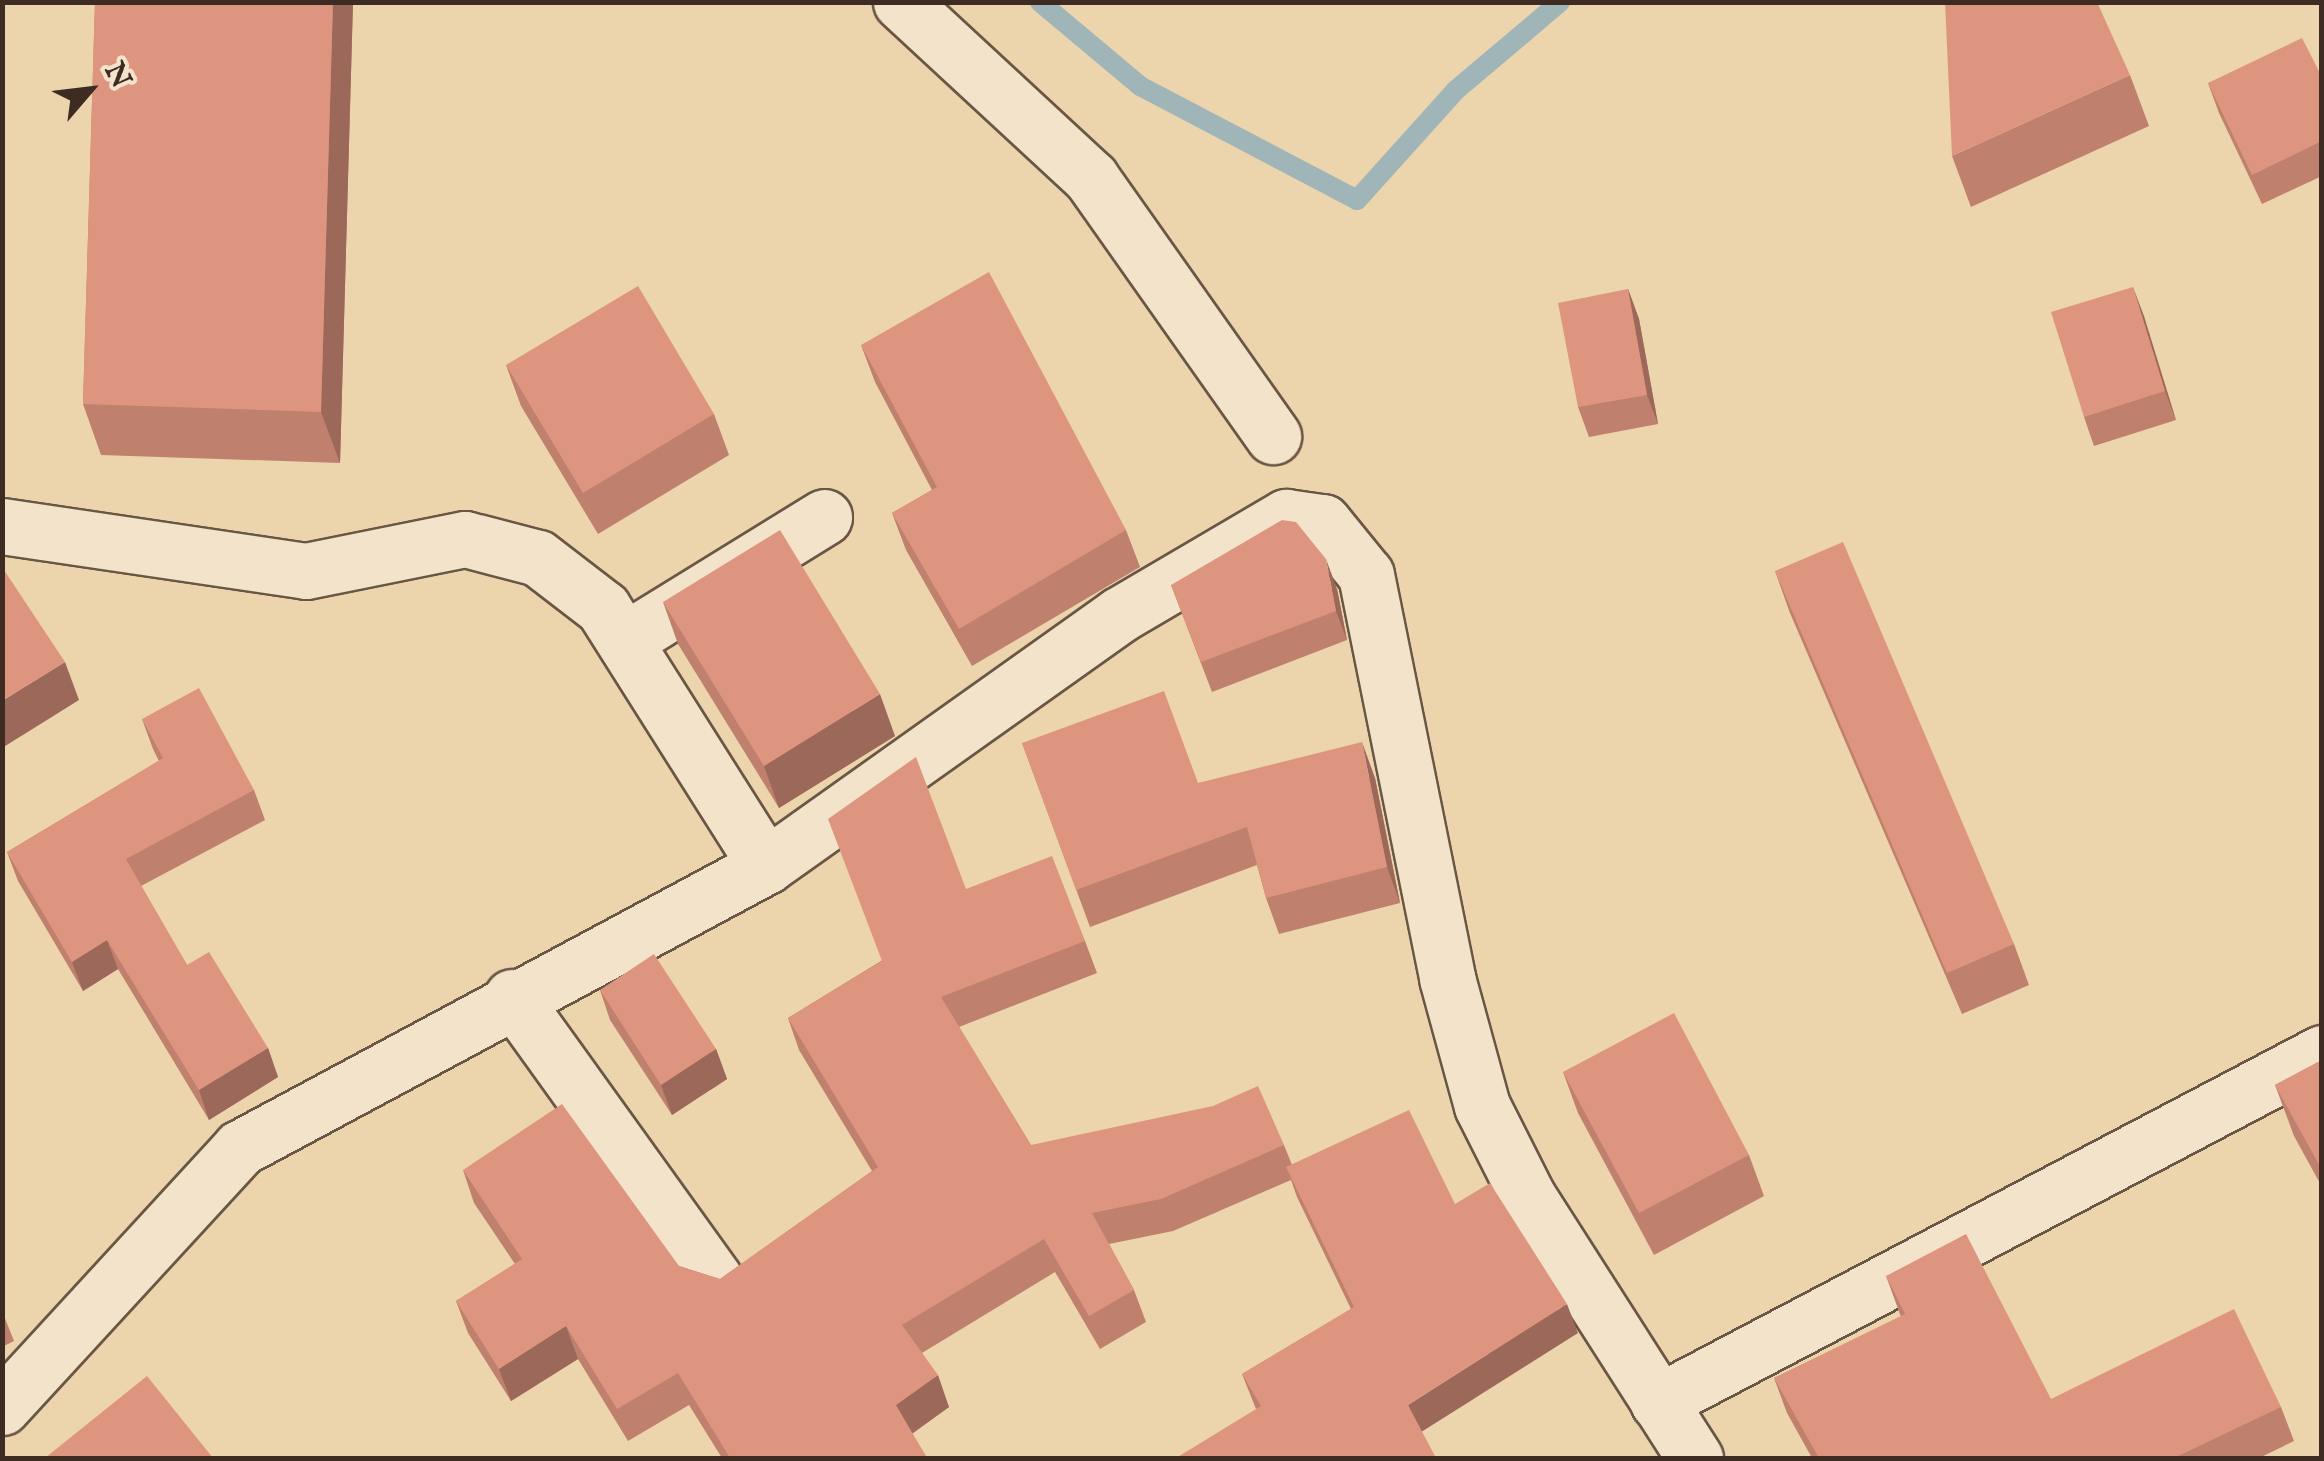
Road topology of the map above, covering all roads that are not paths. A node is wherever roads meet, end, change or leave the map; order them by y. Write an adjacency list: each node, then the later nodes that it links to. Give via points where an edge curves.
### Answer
1 (901, 2): 2 (street, via 1091,178)
2 (1274, 436)
3 (824, 517): 5 (street)
4 (2, 526): 5 (street, via 306,571 495,540 575,582)
5 (625, 640): 6 (street)
6 (766, 866): 7 (street); 10 (street, via 1252,531 1286,517 1323,522 1347,543 1378,609 1404,773 1482,1106)
7 (512, 998): 9 (street); 11 (street, via 240,1148)
8 (2322, 1053): 10 (street)
9 (715, 1279)
10 (1658, 1402): 12 (street)
11 (2, 1407)
12 (1695, 1458)

